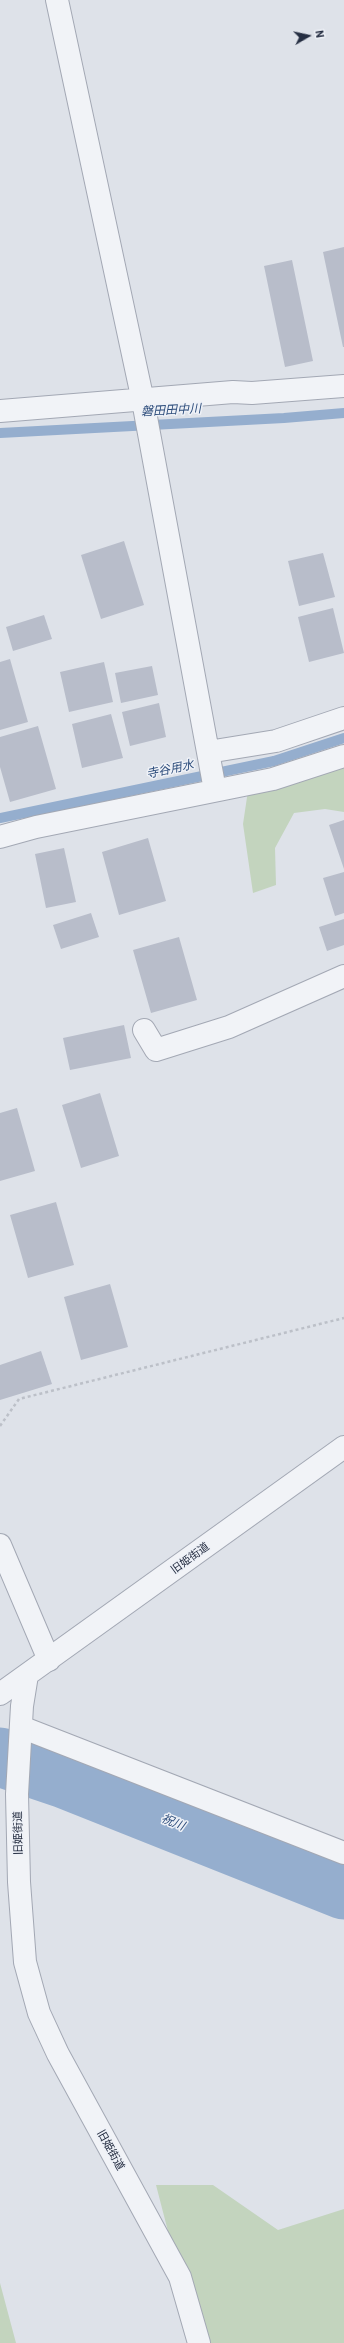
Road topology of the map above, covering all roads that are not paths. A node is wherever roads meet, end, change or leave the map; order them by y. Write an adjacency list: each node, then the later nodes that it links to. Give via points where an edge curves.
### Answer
1 (57, 0): 3 (street)
2 (344, 386): 3 (street, via 233,392)
3 (143, 401): 4 (street); 6 (street)
4 (0, 411)
5 (344, 718): 6 (street, via 276,741)
6 (208, 752): 8 (street)
7 (344, 756): 8 (street, via 273,779)
8 (215, 790): 9 (street, via 36,827)
9 (0, 837)
10 (344, 976): 11 (street, via 229,1027 156,1050)
11 (144, 1030)
12 (344, 1447): 14 (street, 旧姫街道)
13 (0, 1545): 14 (street)
14 (49, 1660): 15 (street, 旧姫街道)
15 (27, 1675): 16 (street); 17 (street, 旧姫街道)
16 (0, 1694)
17 (21, 1727): 18 (street); 19 (street, 旧姫街道, via 17,1794 19,1882 25,1962 39,2013 58,2054 180,2277)
18 (344, 1853)
19 (199, 2343)

